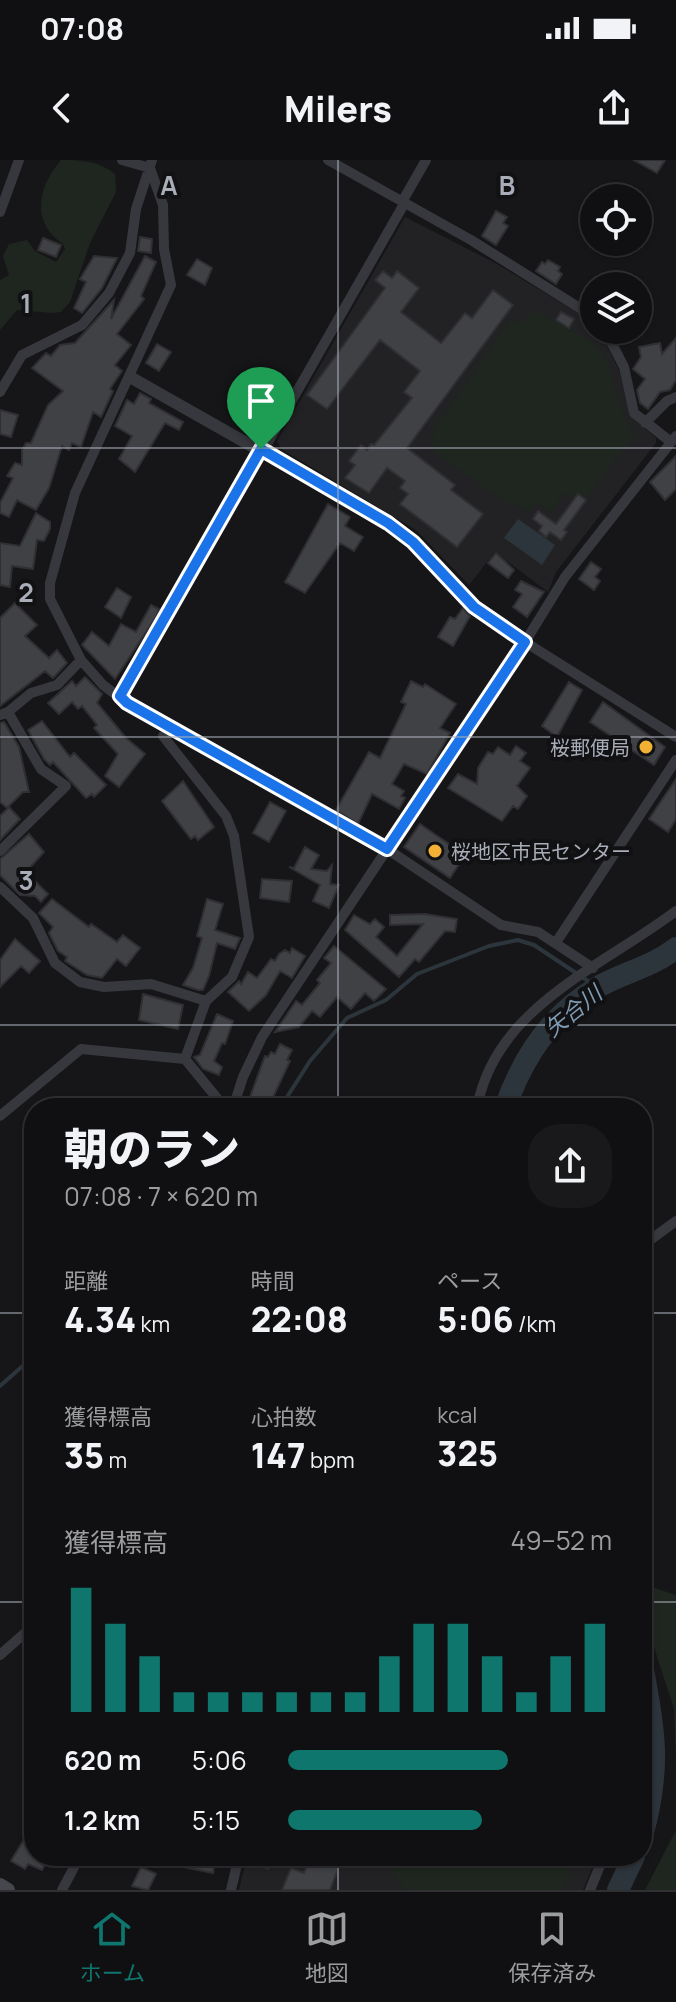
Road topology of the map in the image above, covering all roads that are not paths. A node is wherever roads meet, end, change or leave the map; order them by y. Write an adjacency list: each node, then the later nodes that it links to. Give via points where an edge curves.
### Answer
1 (19, 160): 7 (street)
2 (122, 160): 5 (street)
3 (328, 160): 6 (street)
4 (426, 160): 6 (street)
5 (151, 164): 10 (street, via 163,205 171,285); 11 (street, via 136,209 130,253 109,293 82,325 22,355)
6 (403, 203): 8 (street); 15 (street)
7 (0, 212)
8 (580, 308)
9 (612, 344): 13 (street, via 624,367 634,413)
10 (130, 377): 15 (street); 17 (street, via 75,493 50,583 50,599)
11 (0, 392)
12 (676, 397): 13 (street)
13 (645, 423): 14 (street)
14 (674, 439): 16 (street, via 565,577)
15 (262, 450): 16 (street, via 388,523 474,607); 18 (street)
16 (525, 642): 21 (street); 23 (street)
17 (81, 660): 18 (street); 19 (street, via 57,685 31,693)
18 (120, 696): 23 (street)
19 (4, 714): 24 (street, via 41,769 66,786)
20 (163, 736): 29 (street, via 215,799 234,836 248,946 232,977)
21 (676, 737)
22 (676, 760): 27 (street)
23 (387, 849): 27 (street, via 501,925); 32 (street, via 262,1037)
24 (0, 851)
25 (0, 887): 29 (street, via 33,918 55,963 80,982 151,984)
26 (676, 911): 28 (street)
27 (557, 941): 28 (street)
28 (591, 970): 33 (street, via 531,1011 505,1040)
29 (206, 1001): 30 (street)
30 (185, 1059): 31 (street); 34 (street, via 81,1049)
31 (217, 1098)
32 (236, 1098)
33 (480, 1098)
34 (0, 1116)
35 (676, 1221): 36 (street)
36 (652, 1239)
37 (24, 1634): 38 (street)
38 (0, 1655)
39 (75, 1866): 44 (street)
40 (237, 1866): 45 (street)
41 (600, 1866): 46 (street)
42 (0, 1885): 43 (main road)
43 (8, 1890)
44 (62, 1890)
45 (231, 1890)
46 (590, 1890)

